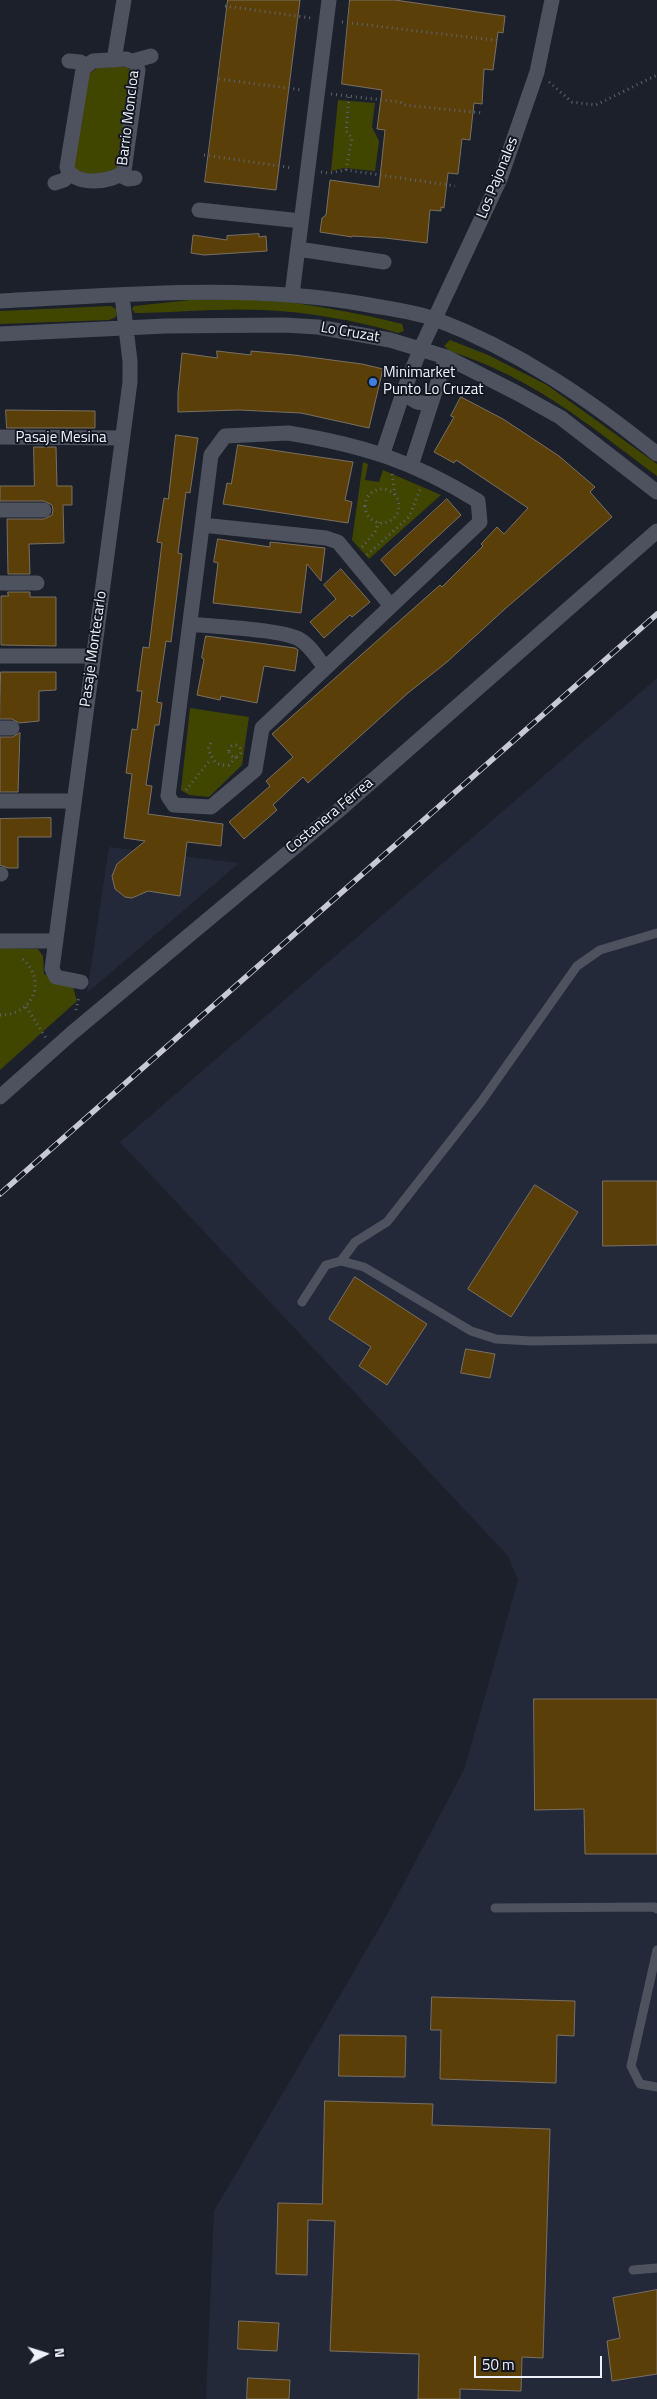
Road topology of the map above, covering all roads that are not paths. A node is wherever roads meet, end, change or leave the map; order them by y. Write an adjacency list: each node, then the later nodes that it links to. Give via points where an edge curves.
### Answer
1 (124, 0): 5 (street, Barrio Moncloa)
2 (328, 0): 12 (street)
3 (552, 0): 18 (street, Los Pajonales, via 537,72 496,188)
4 (151, 56): 7 (street, Barrio Moncloa)
5 (114, 60): 7 (street, Barrio Moncloa); 8 (street, Barrio Moncloa, via 92,61)
6 (69, 61): 8 (street, Barrio Moncloa)
7 (133, 61): 9 (street, Barrio Moncloa, via 138,70 126,165 128,177 83,180)
8 (86, 65): 9 (street, via 68,163)
9 (70, 174): 10 (street)
10 (55, 183)
11 (198, 210): 12 (street)
12 (302, 220): 13 (street)
13 (298, 249): 14 (street); 15 (street)
14 (384, 262)
15 (292, 295): 16 (street, Lo Cruzat, via 164,293); 18 (street, Lo Cruzat, via 358,303)
16 (122, 296): 17 (street, Lo Cruzat); 19 (street, Pasaje Montecarlo)
17 (0, 301)
18 (434, 319): 21 (street, Los Pajonales); 28 (street, Lo Cruzat, via 488,342 548,375)
19 (125, 328): 20 (street, Lo Cruzat); 21 (street, Lo Cruzat, via 318,326); 26 (street, Pasaje Montecarlo, via 131,370)
20 (0, 334)
21 (421, 348): 22 (street, Lo Cruzat); 23 (street, Los Pajonales)
22 (446, 357): 24 (street); 30 (street, Lo Cruzat, via 560,417)
23 (405, 387): 24 (street, via 413,401 421,404); 27 (street, Los Pajonales)
24 (432, 401): 29 (street)
25 (0, 437): 26 (street, Pasaje Mesina)
26 (122, 438): 40 (street, Pasaje Montecarlo)
27 (382, 453): 29 (street); 33 (street, via 339,441 288,433 225,436 211,454)
28 (657, 454)
29 (411, 466): 37 (street, via 442,479 478,501 480,522)
30 (657, 492)
31 (0, 510): 32 (street)
32 (44, 510)
33 (202, 525): 37 (street, via 338,542); 38 (street)
34 (657, 531): 48 (street, Costanera Férrea, via 338,811)
35 (0, 583): 36 (street)
36 (37, 583)
37 (391, 606): 41 (street)
38 (190, 624): 41 (street, via 285,634 300,640); 41 (street, via 168,796 174,805 211,807 255,770 262,728)
39 (0, 656): 40 (street)
40 (94, 656): 43 (street, Pasaje Montecarlo)
41 (325, 668)
42 (0, 801): 43 (street)
43 (74, 801): 46 (street, Pasaje Montecarlo)
44 (657, 933): 49 (lane, via 600,950 577,966 481,1102 387,1222 356,1242)
45 (0, 941): 46 (street)
46 (56, 941): 47 (street, Pasaje Montecarlo, via 54,973 60,978)
47 (81, 982)
48 (0, 1097)
49 (341, 1260): 50 (lane, via 326,1264); 51 (lane, via 364,1267 471,1331 496,1339)
50 (302, 1302)
51 (657, 1339)
52 (495, 1908): 53 (lane)
53 (657, 1909)
54 (657, 1950): 55 (lane, via 631,2066 640,2084)
55 (657, 2088)
56 (657, 2268): 57 (lane)
57 (632, 2270)

